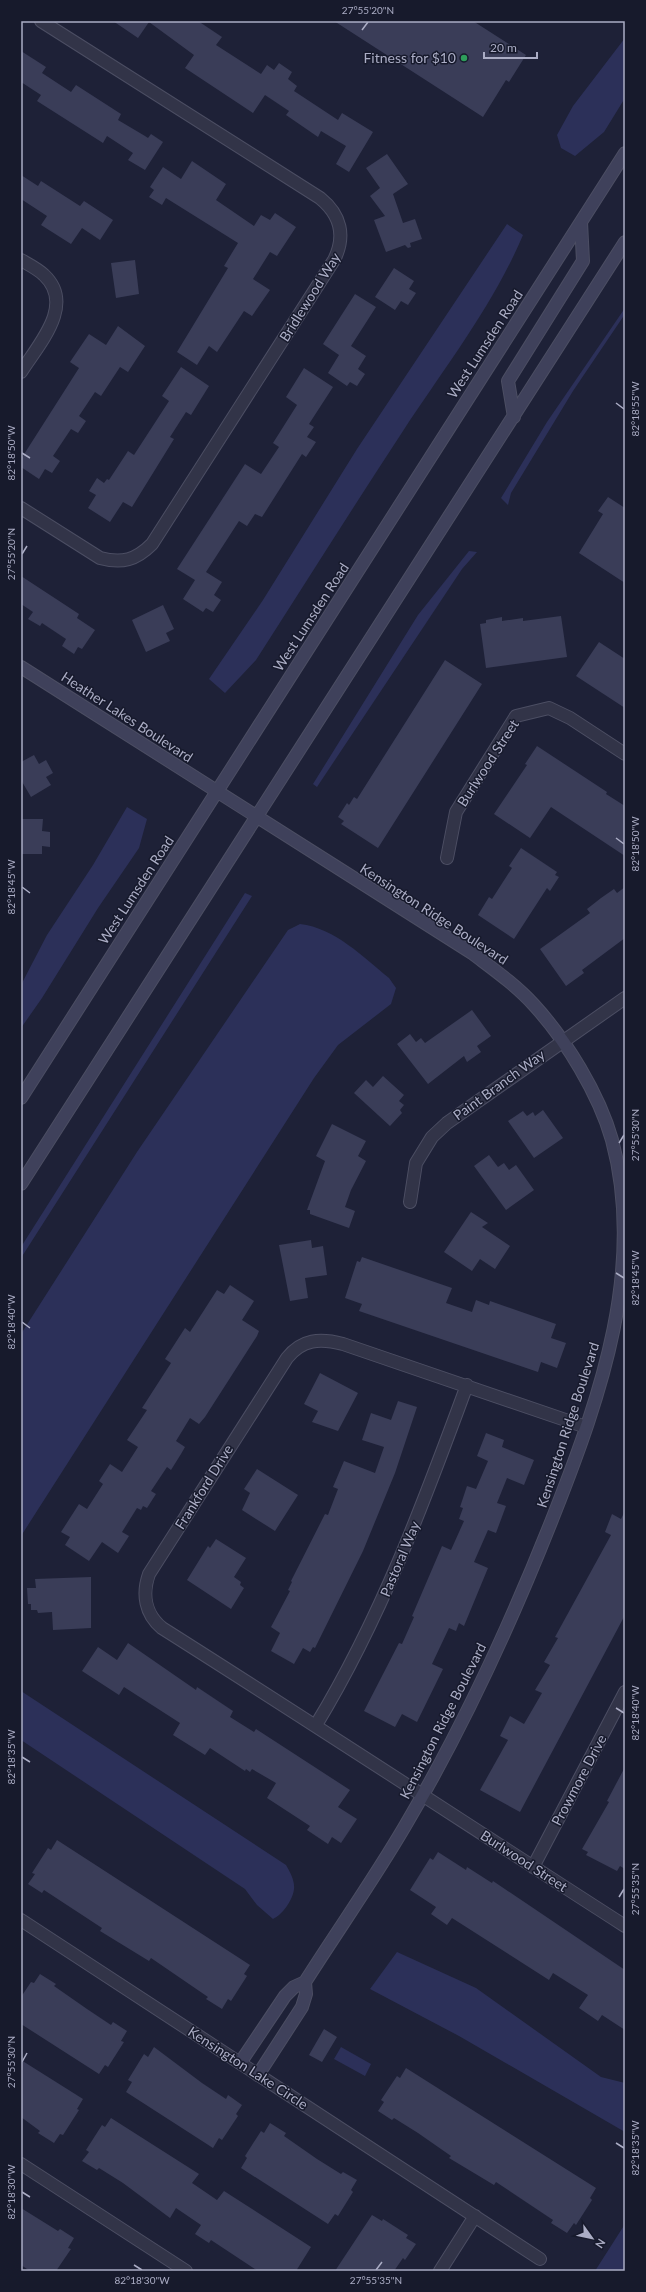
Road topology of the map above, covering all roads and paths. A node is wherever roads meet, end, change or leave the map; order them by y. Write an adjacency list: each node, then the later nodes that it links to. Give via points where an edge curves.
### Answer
1 (41, 21): 8 (street, Bridlewood Way, via 320,198 336,214 342,238 334,260 156,537 142,554 129,560 114,562 100,558)
2 (625, 153): 3 (main road, West Lumsden Road)
3 (581, 222): 7 (main road, via 583,261 508,381); 11 (main road, West Lumsden Road)
4 (625, 242): 7 (main road)
5 (21, 260): 6 (street, via 44,274 52,285 57,298 57,312 51,326)
6 (21, 372)
7 (514, 417): 12 (main road)
8 (21, 508)
9 (21, 667): 11 (main road, Heather Lakes Boulevard)
10 (625, 754): 13 (street, Burlwood Street, via 570,718 549,708 516,716 456,812)
11 (216, 792): 12 (main road, Kensington Ridge Boulevard); 16 (main road, West Lumsden Road)
12 (257, 818): 15 (main road, Kensington Ridge Boulevard, via 472,953 523,994 544,1016); 17 (main road)
13 (447, 858)
14 (625, 998): 15 (street, Paint Branch Way)
15 (561, 1040): 18 (street, Paint Branch Way, via 447,1122 432,1137 416,1164); 20 (main road, Kensington Ridge Boulevard, via 586,1080 603,1116 616,1158 624,1206 624,1258 618,1309 609,1351)
16 (21, 1098)
17 (21, 1184)
18 (410, 1202)
19 (467, 1386): 20 (street, Frankford Drive); 22 (street, Pastoral Way, via 418,1517 385,1594); 22 (street, Frankford Drive, via 336,1342 310,1341 296,1347 286,1358 149,1574 145,1598 155,1622)
20 (586, 1427): 23 (main road, Kensington Ridge Boulevard, via 516,1608)
21 (625, 1692): 24 (street, Prowmore Drive)
22 (316, 1725): 23 (street, Frankford Drive)
23 (422, 1796): 24 (street, Burlwood Street); 27 (main road, Kensington Ridge Boulevard)
24 (532, 1867): 26 (street, Burlwood Street)
25 (21, 1920): 28 (street, Kensington Lake Circle)
26 (625, 1926)
27 (305, 1982): 28 (main road, Kensington Ridge Boulevard, via 294,1987 285,1996); 29 (main road, Kensington Ridge Boulevard, via 306,1994 302,2007)
28 (240, 2063): 29 (street, Kensington Lake Circle)
29 (258, 2075): 31 (street, Kensington Lake Circle)
30 (21, 2164): 33 (street)
31 (475, 2216): 32 (street, Kensington Lake Circle); 34 (street)
32 (540, 2259)
33 (186, 2271)
34 (440, 2271)

